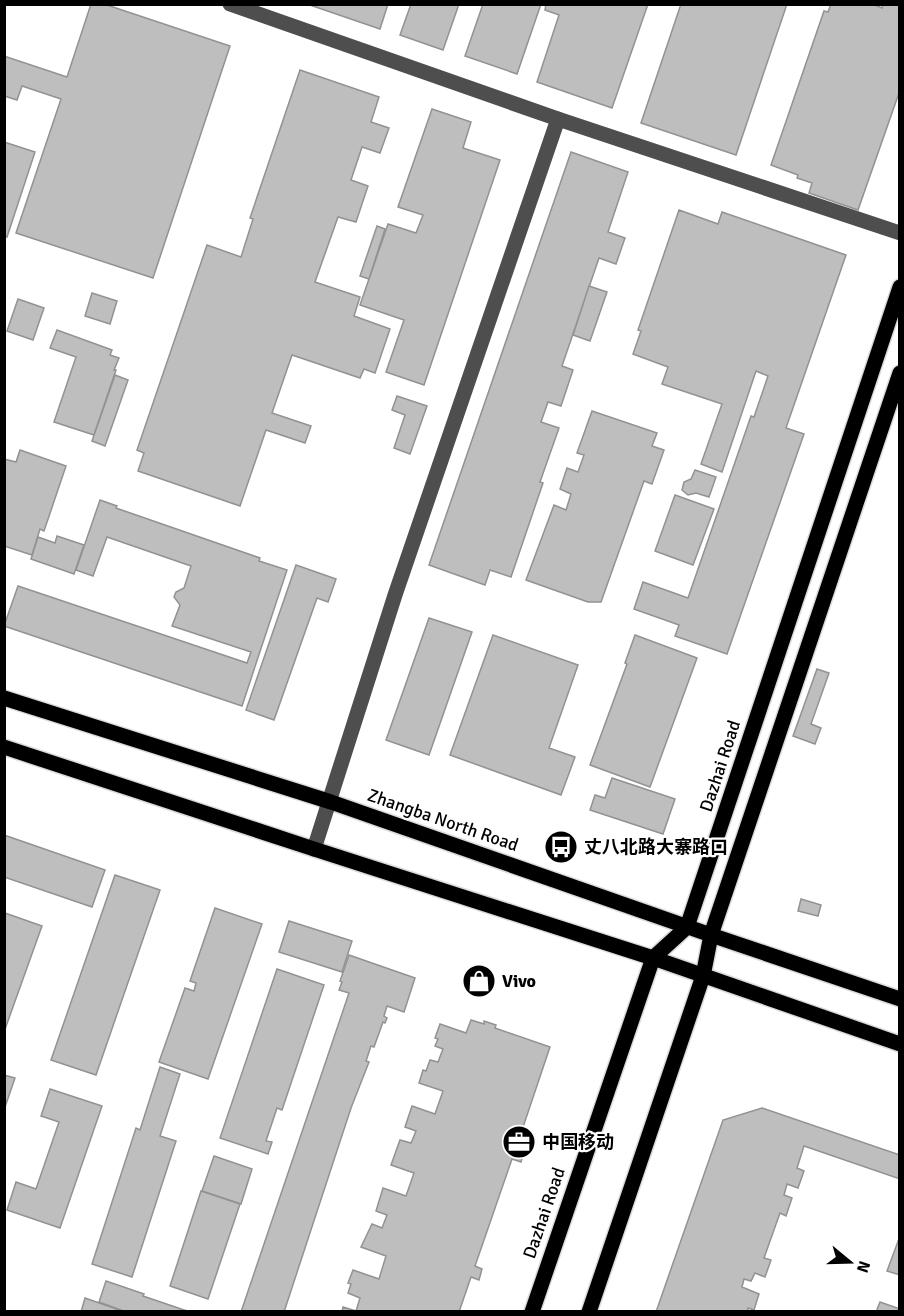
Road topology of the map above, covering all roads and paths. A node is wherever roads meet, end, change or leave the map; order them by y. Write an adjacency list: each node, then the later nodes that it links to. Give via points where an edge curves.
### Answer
1 (230, 4): 2 (street)
2 (558, 119): 3 (street); 8 (street, via 395,595)
3 (900, 233)
4 (900, 287): 10 (main road, Dazhai Road)
5 (900, 374): 11 (main road)
6 (4, 698): 8 (main road, Zhangba North Road)
7 (4, 747): 9 (main road)
8 (331, 802): 9 (street); 10 (main road, Zhangba North Road)
9 (314, 849): 12 (main road)
10 (687, 927): 11 (main road, Zhangba North Road); 12 (main road, Dazhai Road)
11 (711, 935): 13 (main road); 14 (main road, Zhangba North Road)
12 (653, 958): 13 (main road); 16 (main road, Dazhai Road)
13 (703, 976): 15 (main road); 17 (main road)
14 (900, 999)
15 (900, 1044)
16 (532, 1311)
17 (589, 1311)

